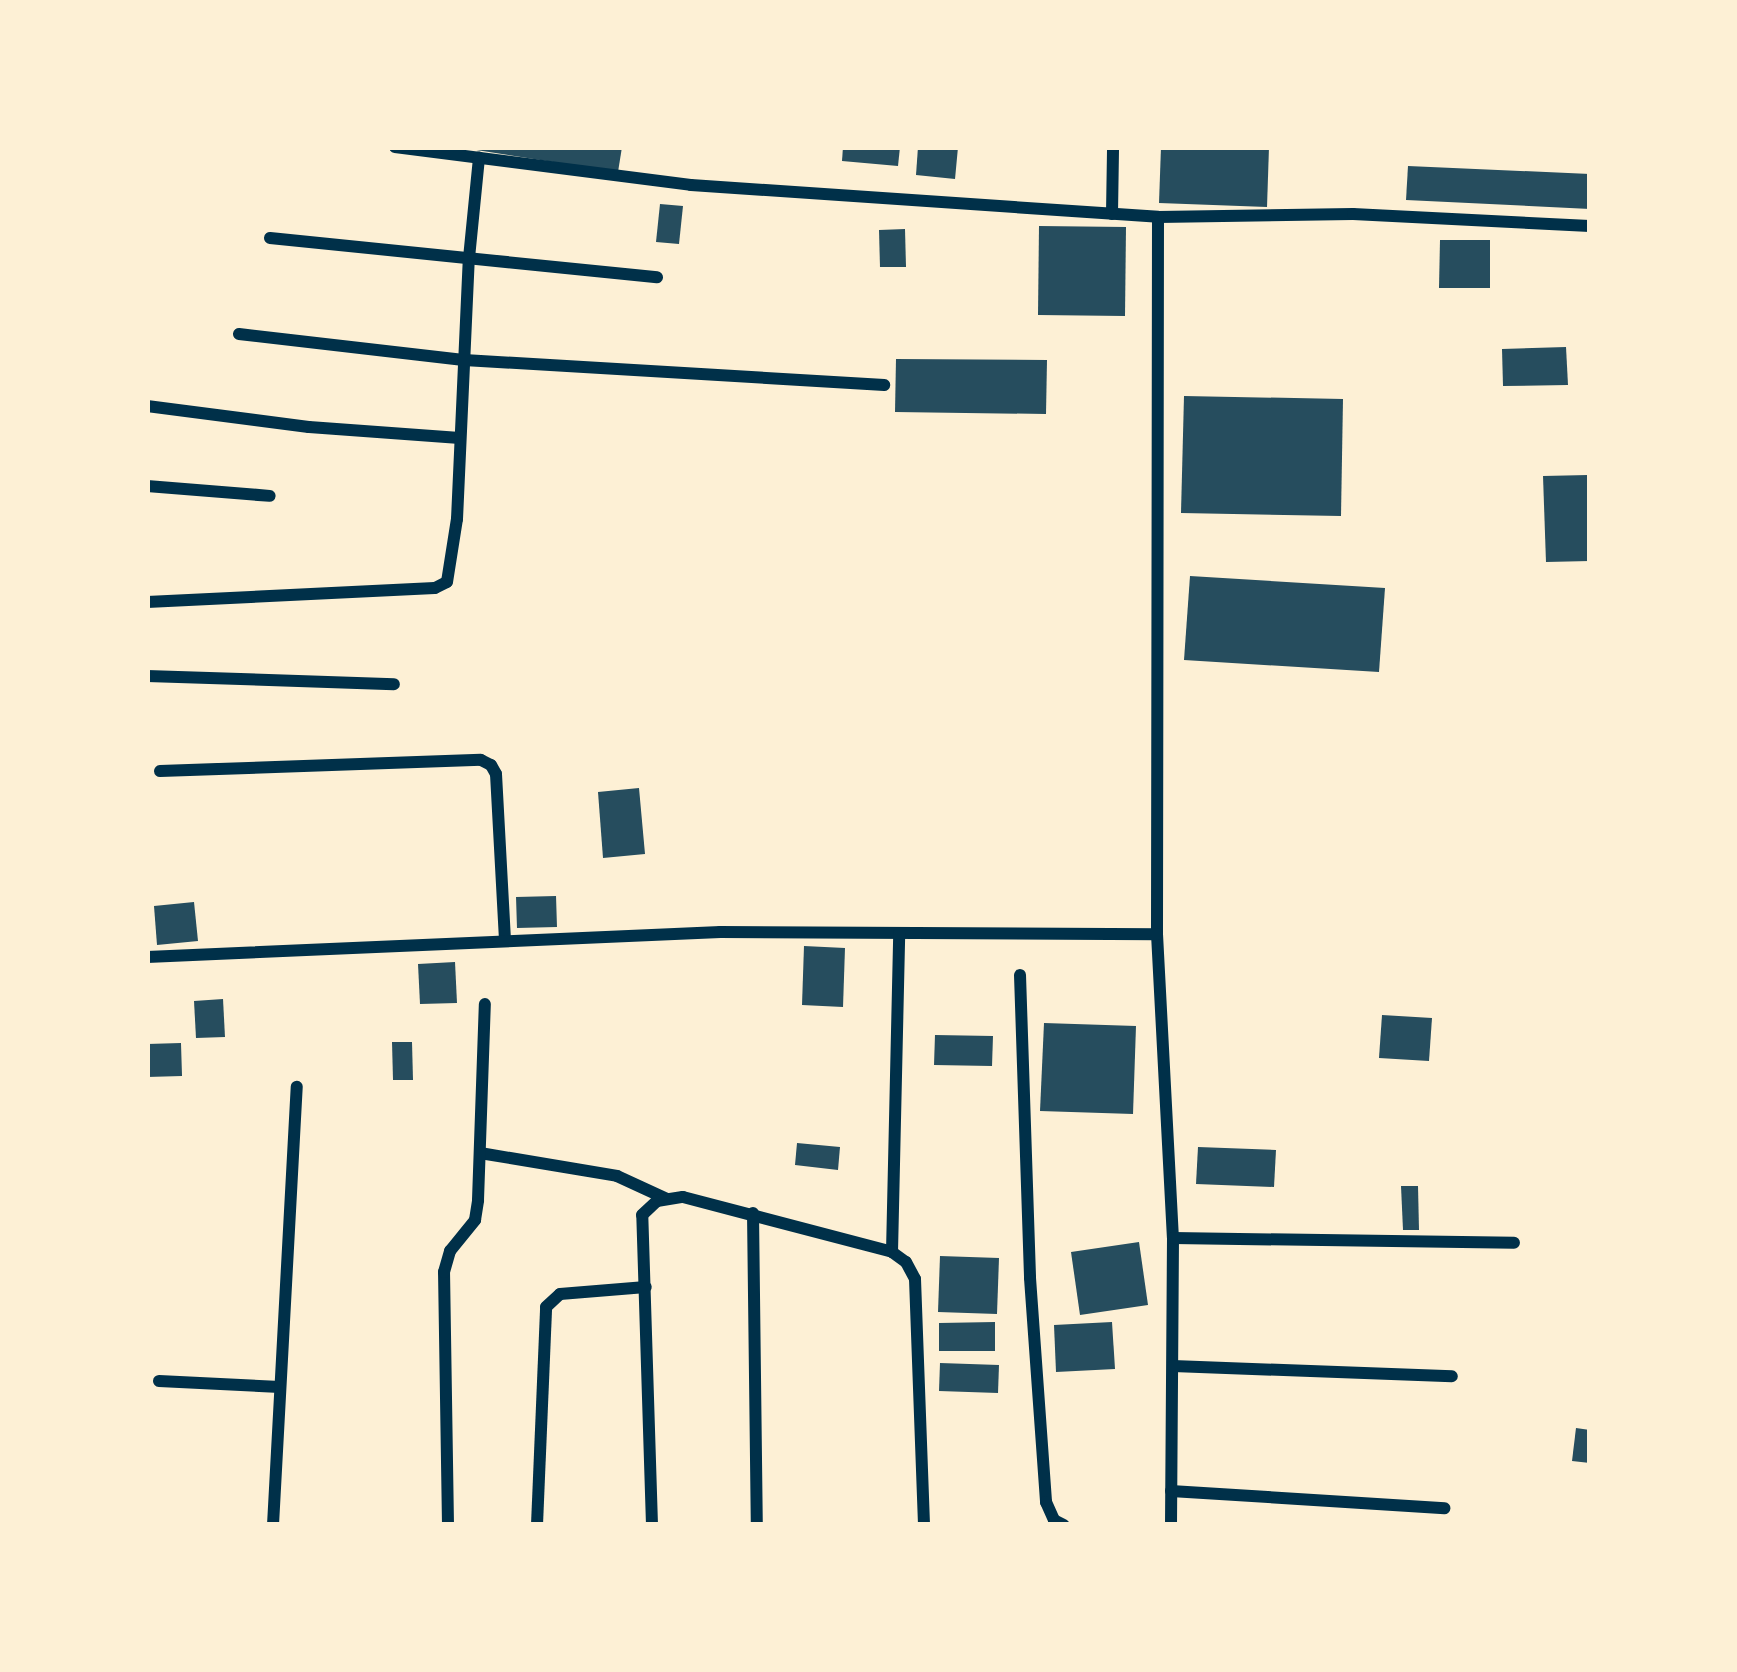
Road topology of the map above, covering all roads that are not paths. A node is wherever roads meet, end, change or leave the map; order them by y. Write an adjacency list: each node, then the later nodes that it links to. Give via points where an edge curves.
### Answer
1 (395, 147): 3 (street)
2 (1113, 147): 4 (street)
3 (479, 157): 4 (street, via 691,184); 8 (street)
4 (1112, 214): 5 (street)
5 (1158, 217): 6 (street, via 1353,214); 22 (street)
6 (1590, 226)
7 (270, 238): 8 (street)
8 (469, 258): 9 (street); 11 (street)
9 (657, 277)
10 (239, 334): 11 (street)
11 (464, 360): 12 (street); 14 (street)
12 (884, 385)
13 (147, 406): 14 (street)
14 (460, 438): 17 (street, via 448,582)
15 (147, 486): 16 (street)
16 (270, 496)
17 (147, 602)
18 (147, 676): 19 (street)
19 (394, 684)
20 (160, 771): 23 (street, via 482,760 496,774)
21 (899, 933): 22 (street); 23 (street); 33 (street)
22 (1157, 934): 31 (street)
23 (505, 941): 24 (street)
24 (147, 957)
25 (1020, 976): 47 (street, via 1044,1479 1054,1520)
26 (485, 1004): 28 (street)
27 (297, 1088): 38 (street)
28 (480, 1153): 29 (street, via 617,1176); 42 (street, via 475,1220 444,1272)
29 (668, 1199): 30 (street); 34 (street, via 642,1215)
30 (753, 1213): 33 (street); 45 (street)
31 (1173, 1238): 32 (street); 35 (street)
32 (1514, 1243)
33 (892, 1252): 46 (street, via 915,1280)
34 (646, 1287): 43 (street, via 560,1294 546,1307); 44 (street)
35 (1173, 1366): 36 (street); 39 (street)
36 (1452, 1376)
37 (159, 1381): 38 (street)
38 (280, 1387): 41 (street)
39 (1171, 1491): 40 (street); 48 (street)
40 (1444, 1508)
41 (273, 1525)
42 (448, 1525)
43 (537, 1525)
44 (652, 1525)
45 (758, 1525)
46 (924, 1525)
47 (1064, 1525)
48 (1171, 1525)

